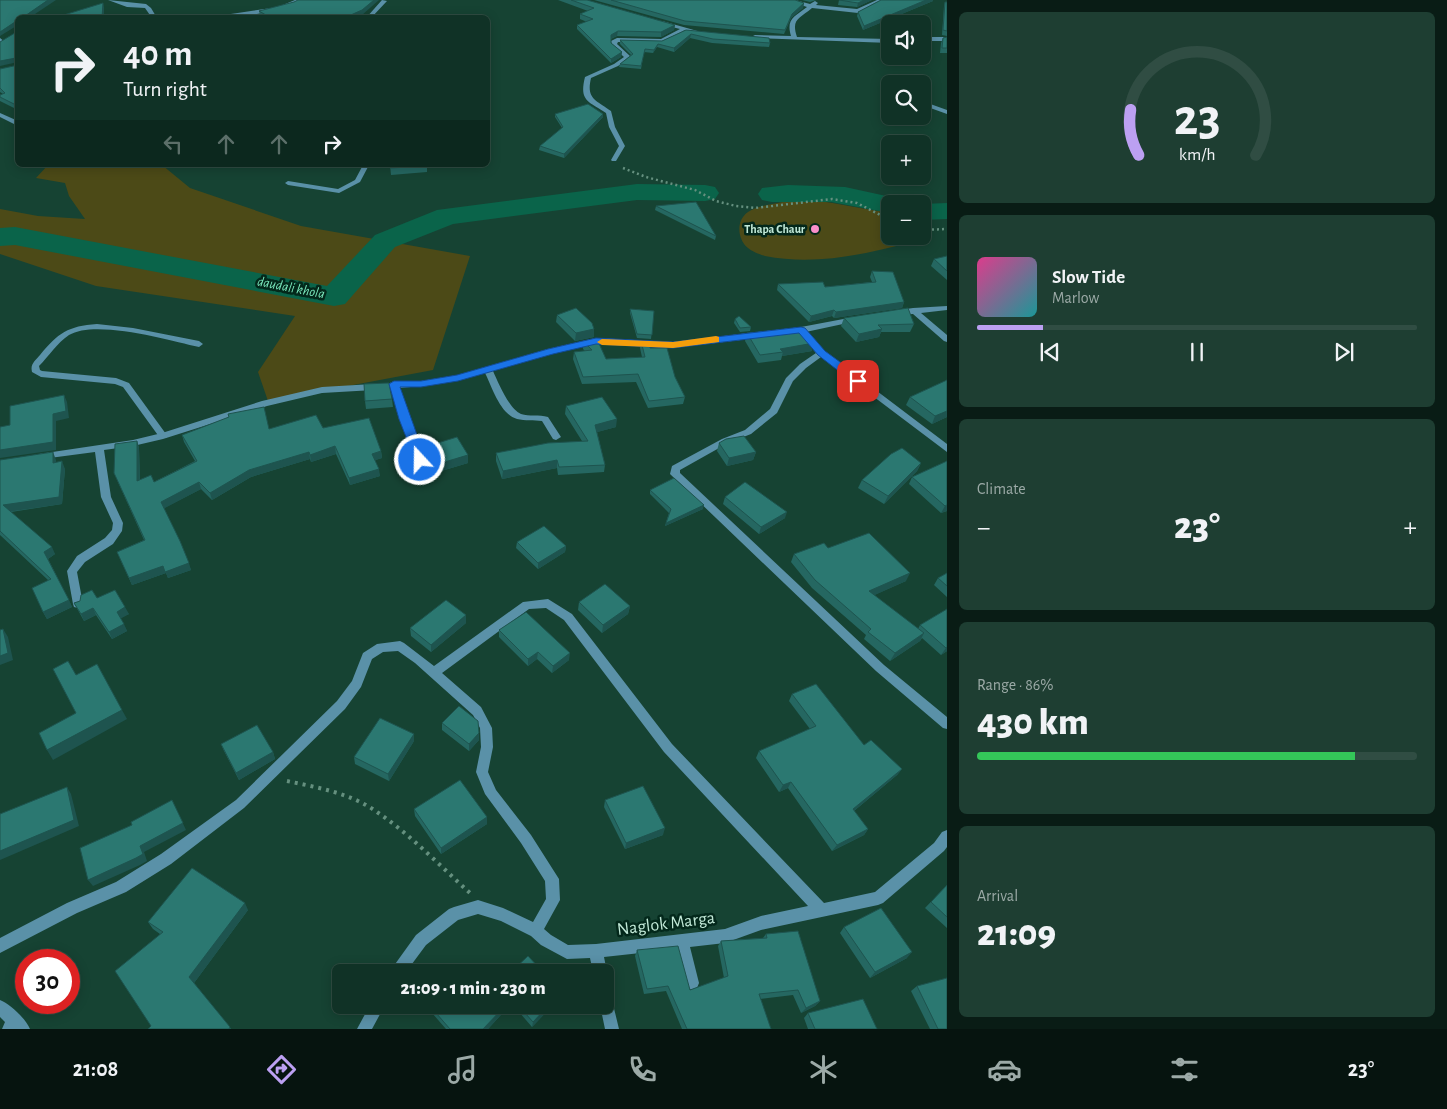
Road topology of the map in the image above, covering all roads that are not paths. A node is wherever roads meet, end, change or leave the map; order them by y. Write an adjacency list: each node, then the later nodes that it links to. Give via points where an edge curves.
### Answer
1 (111, 0): 8 (street, via 126,5 146,3)
2 (300, 0): 9 (street, via 279,8)
3 (789, 0): 7 (street)
4 (820, 0): 7 (street)
5 (881, 0): 7 (street, via 858,11)
6 (384, 1): 10 (street)
7 (810, 6): 15 (street, via 793,21 791,26)
8 (154, 15)
9 (237, 15)
10 (371, 15)
11 (656, 21): 12 (street)
12 (684, 30): 13 (street); 23 (street, via 662,41 617,40 614,45 628,57 616,66 588,77 588,98 609,112 612,127 622,146)
13 (709, 33)
14 (748, 36): 15 (street)
15 (795, 38): 18 (street)
16 (931, 39): 17 (street)
17 (947, 39)
18 (881, 42)
19 (931, 106): 20 (street)
20 (947, 112)
21 (0, 115): 22 (street)
22 (15, 122)
23 (614, 160)
24 (365, 167): 25 (street, via 358,181 339,191)
25 (288, 183)
26 (947, 308): 27 (street)
27 (913, 310): 28 (street); 31 (street)
28 (885, 314)
29 (866, 317): 30 (street)
30 (801, 330): 33 (street); 34 (street, via 673,345 596,341)
31 (947, 339)
32 (199, 344): 36 (street, via 106,327 83,328 70,331 61,338 35,366 36,372 41,374 116,381 126,385)
33 (821, 353): 39 (street); 44 (street, via 789,380 774,411 748,432 675,468 675,474 880,668)
34 (488, 370): 35 (street, via 421,384); 37 (street, via 515,416 545,419)
35 (394, 384): 36 (street, via 322,390 265,403); 41 (street)
36 (163, 436): 38 (street)
37 (556, 437)
38 (100, 448): 40 (street); 42 (street, via 106,497 118,523 109,541 81,559 72,571)
39 (947, 448)
40 (35, 458)
41 (420, 460)
42 (78, 604)
43 (433, 674): 46 (street, via 527,605 548,603 568,617 668,748); 47 (street, via 477,711 486,728 487,747 482,772 491,794 552,879 553,900); 49 (street, via 400,646 381,647 367,656 356,683 341,705 240,804 166,859 121,887 72,908)
44 (947, 724)
45 (947, 836): 46 (street, Naglok Marga, via 939,847 878,898)
46 (822, 911): 48 (street, Naglok Marga, via 761,923 725,936)
47 (536, 931): 50 (street, Naglok Marga, via 567,952); 51 (street, Naglok Marga, via 478,907 454,914 421,940)
48 (682, 942): 50 (street, Naglok Marga); 53 (street)
49 (0, 946)
50 (596, 951): 52 (street)
51 (404, 964)
52 (598, 964)
53 (692, 983)
54 (0, 1007): 57 (street)
55 (373, 1014): 58 (street)
56 (609, 1014): 59 (street)
57 (17, 1026)
58 (364, 1029)
59 (612, 1029)

